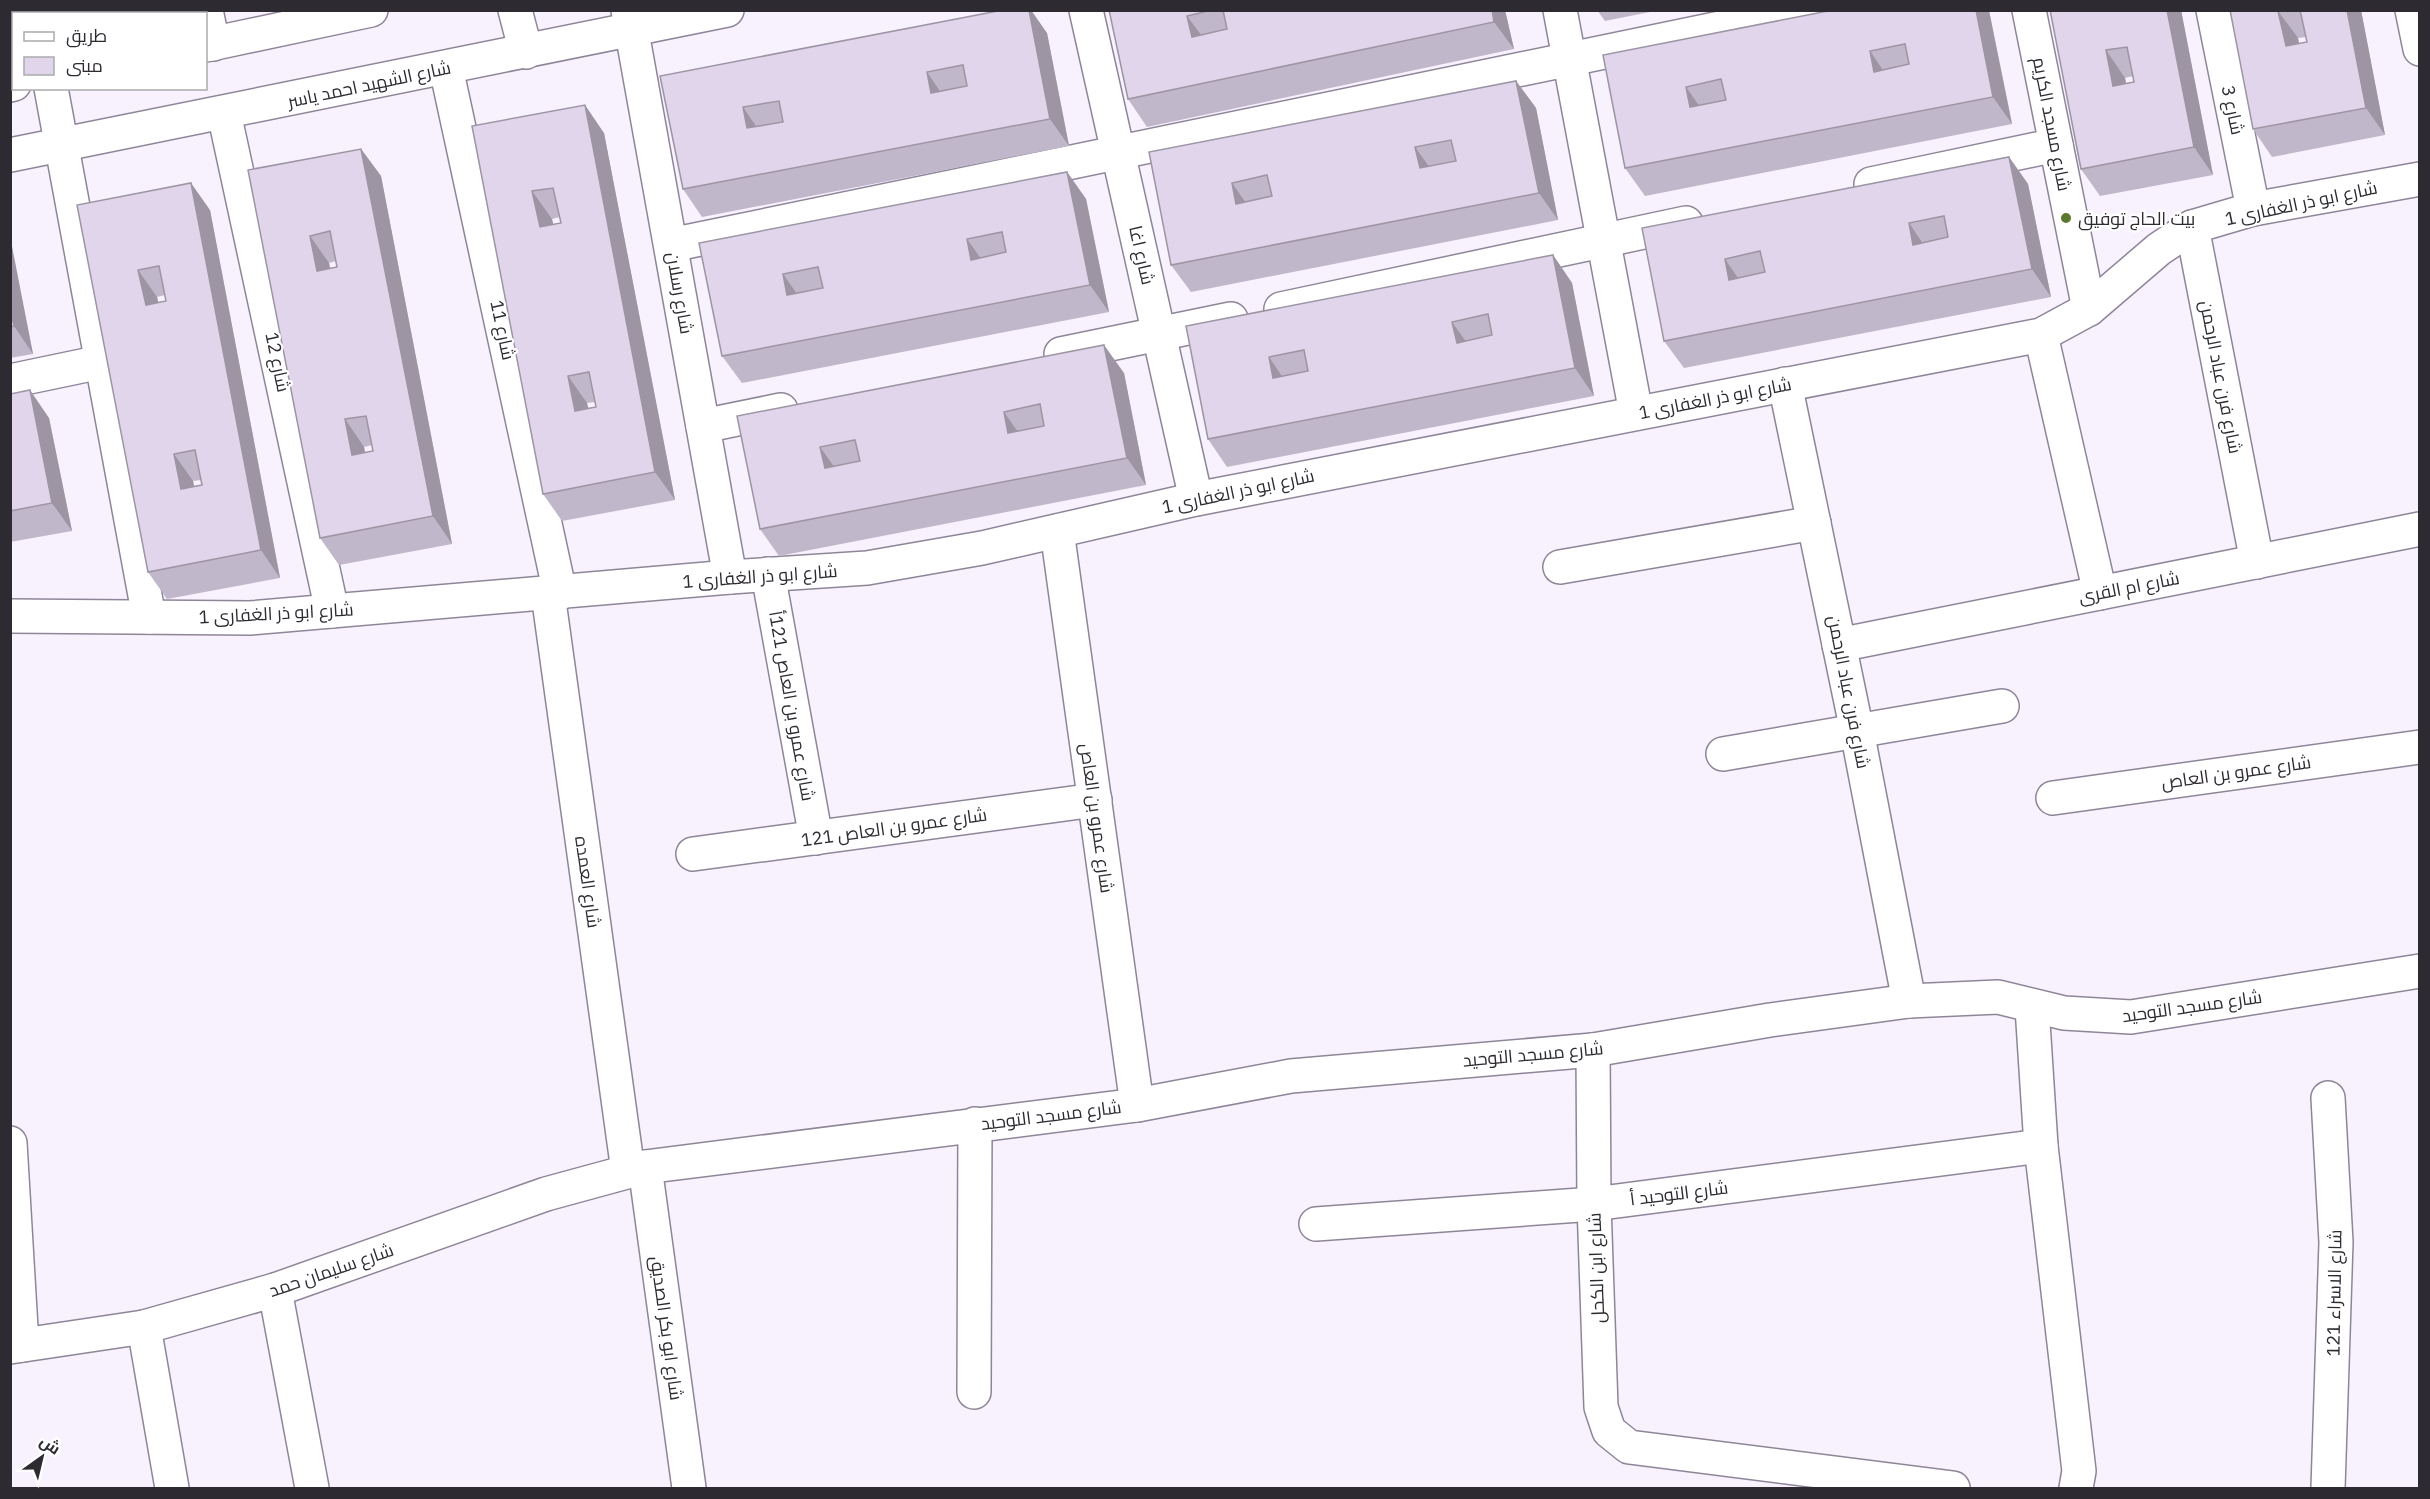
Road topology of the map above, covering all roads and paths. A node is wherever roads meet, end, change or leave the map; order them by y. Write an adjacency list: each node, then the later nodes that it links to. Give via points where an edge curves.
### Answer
1 (371, 10): 11 (street)
2 (515, 10): 12 (street)
3 (727, 10): 9 (street, شارع الشهيد احمد ياسر)
4 (1086, 10): 19 (street, شارع اغا)
5 (1560, 10): 13 (street)
6 (1807, 10): 13 (street)
7 (2029, 10): 18 (street, شارع مسجد الكريم)
8 (2212, 10): 23 (street, شارع 3)
9 (631, 20): 12 (street, شارع الشهيد احمد ياسر); 27 (street, شارع رسلان)
10 (207, 22): 11 (street)
11 (209, 45)
12 (526, 52): 14 (street, شارع الشهيد احمد ياسر)
13 (1569, 59): 19 (street); 26 (street)
14 (446, 68): 16 (street, شارع الشهيد احمد ياسر); 46 (street, شارع 11)
15 (51, 90): 17 (street)
16 (224, 113): 17 (street, شارع الشهيد احمد ياسر); 48 (street, شارع 12)
17 (60, 145): 20 (street, شارع الشهيد احمد ياسر); 32 (street)
18 (2056, 145): 22 (street); 28 (street, شارع مسجد الكريم)
19 (1118, 150): 27 (street); 29 (street, شارع اغا)
20 (10, 155)
21 (2420, 179): 23 (street, شارع ابو ذر الغفارى 1)
22 (1847, 189)
23 (2253, 209): 25 (street, شارع ابو ذر الغفارى 1)
24 (1719, 216): 26 (street)
25 (2192, 227): 28 (street, شارع ابو ذر الغفارى 1, via 2159,249); 42 (street, شارع فرن عباد الرحمن)
26 (1603, 241): 29 (street); 36 (street)
27 (671, 245): 37 (street, شارع رسلان)
28 (2089, 309): 30 (street, شارع ابو ذر الغفارى 1)
29 (1160, 334): 31 (street); 38 (street, شارع اغا)
30 (2041, 334): 34 (street, شارع ابو ذر الغفارى 1); 47 (street)
31 (1031, 360)
32 (101, 362): 33 (street); 50 (street)
33 (10, 381)
34 (1785, 384): 36 (street, شارع ابو ذر الغفارى 1); 39 (street, شارع فرن عباد الرحمن)
35 (809, 405): 37 (street)
36 (1636, 413): 38 (street, شارع ابو ذر الغفارى 1)
37 (703, 426): 45 (street, شارع رسلان)
38 (1196, 499): 41 (street, شارع ابو ذر الغفارى 1)
39 (1814, 523): 43 (street); 51 (street, شارع فرن عباد الرحمن)
40 (2420, 529): 42 (street, شارع ام القرى)
41 (1057, 531): 44 (street, شارع ابو ذر الغفارى 1, via 867,568); 57 (street, شارع عمرو بن العاص)
42 (2257, 562): 47 (street, شارع ام القرى)
43 (1560, 567)
44 (768, 574): 45 (street, شارع ابو ذر الغفارى 1); 58 (street, شارع عمرو بن العاص 121أ)
45 (730, 577): 46 (street, شارع ابو ذر الغفارى 1)
46 (554, 593): 48 (street, شارع ابو ذر الغفارى 1); 69 (street, شارع العمده)
47 (2100, 593): 51 (street, شارع ام القرى)
48 (332, 611): 50 (street, شارع ابو ذر الغفارى 1, via 250,618)
49 (10, 616): 50 (street, شارع ابو ذر الغفارى 1)
50 (149, 618)
51 (1839, 645): 53 (street, شارع فرن عباد الرحمن)
52 (2002, 706): 53 (street)
53 (1857, 731): 55 (street); 61 (street, شارع فرن عباد الرحمن)
54 (2420, 747): 56 (street, شارع عمرو بن العاص)
55 (1722, 754)
56 (2053, 798)
57 (1095, 800): 58 (street, شارع عمرو بن العاص 121); 65 (street, شارع عمرو بن العاص)
58 (816, 838): 59 (street, شارع عمرو بن العاص 121)
59 (693, 854)
60 (2420, 971): 62 (street, شارع مسجد التوحيد, via 2131,1017 2097,1017)
61 (1909, 1001): 62 (street, شارع مسجد التوحيد, via 1998,997); 63 (street, شارع مسجد التوحيد)
62 (2032, 1007): 68 (street)
63 (1593, 1050): 65 (street, شارع مسجد التوحيد, via 1291,1076); 70 (street, شارع ابن الكحل)
64 (2328, 1098): 81 (street, شارع الاسراء 121, via 2336,1242)
65 (1137, 1105): 66 (street, شارع مسجد التوحيد)
66 (975, 1124): 69 (street, شارع مسجد التوحيد); 75 (street)
67 (10, 1143): 74 (street)
68 (2041, 1146): 70 (street, شارع التوحيد أ); 80 (street, via 2079,1471)
69 (636, 1169): 72 (street, شارع سليمان حمد, via 480,1216); 78 (street, شارع ابو بكر الصديق)
70 (1594, 1204): 71 (street, شارع التوحيد أ); 79 (street, شارع ابن الكحل, via 1601,1407 1609,1431 1629,1447)
71 (1316, 1224)
72 (275, 1290): 73 (street, شارع سليمان حمد); 77 (street)
73 (144, 1327): 74 (street, شارع سليمان حمد); 76 (street)
74 (16, 1346)
75 (974, 1392)
76 (172, 1488)
77 (312, 1488)
78 (689, 1488)
79 (1953, 1488)
80 (2076, 1488)
81 (2328, 1488)

